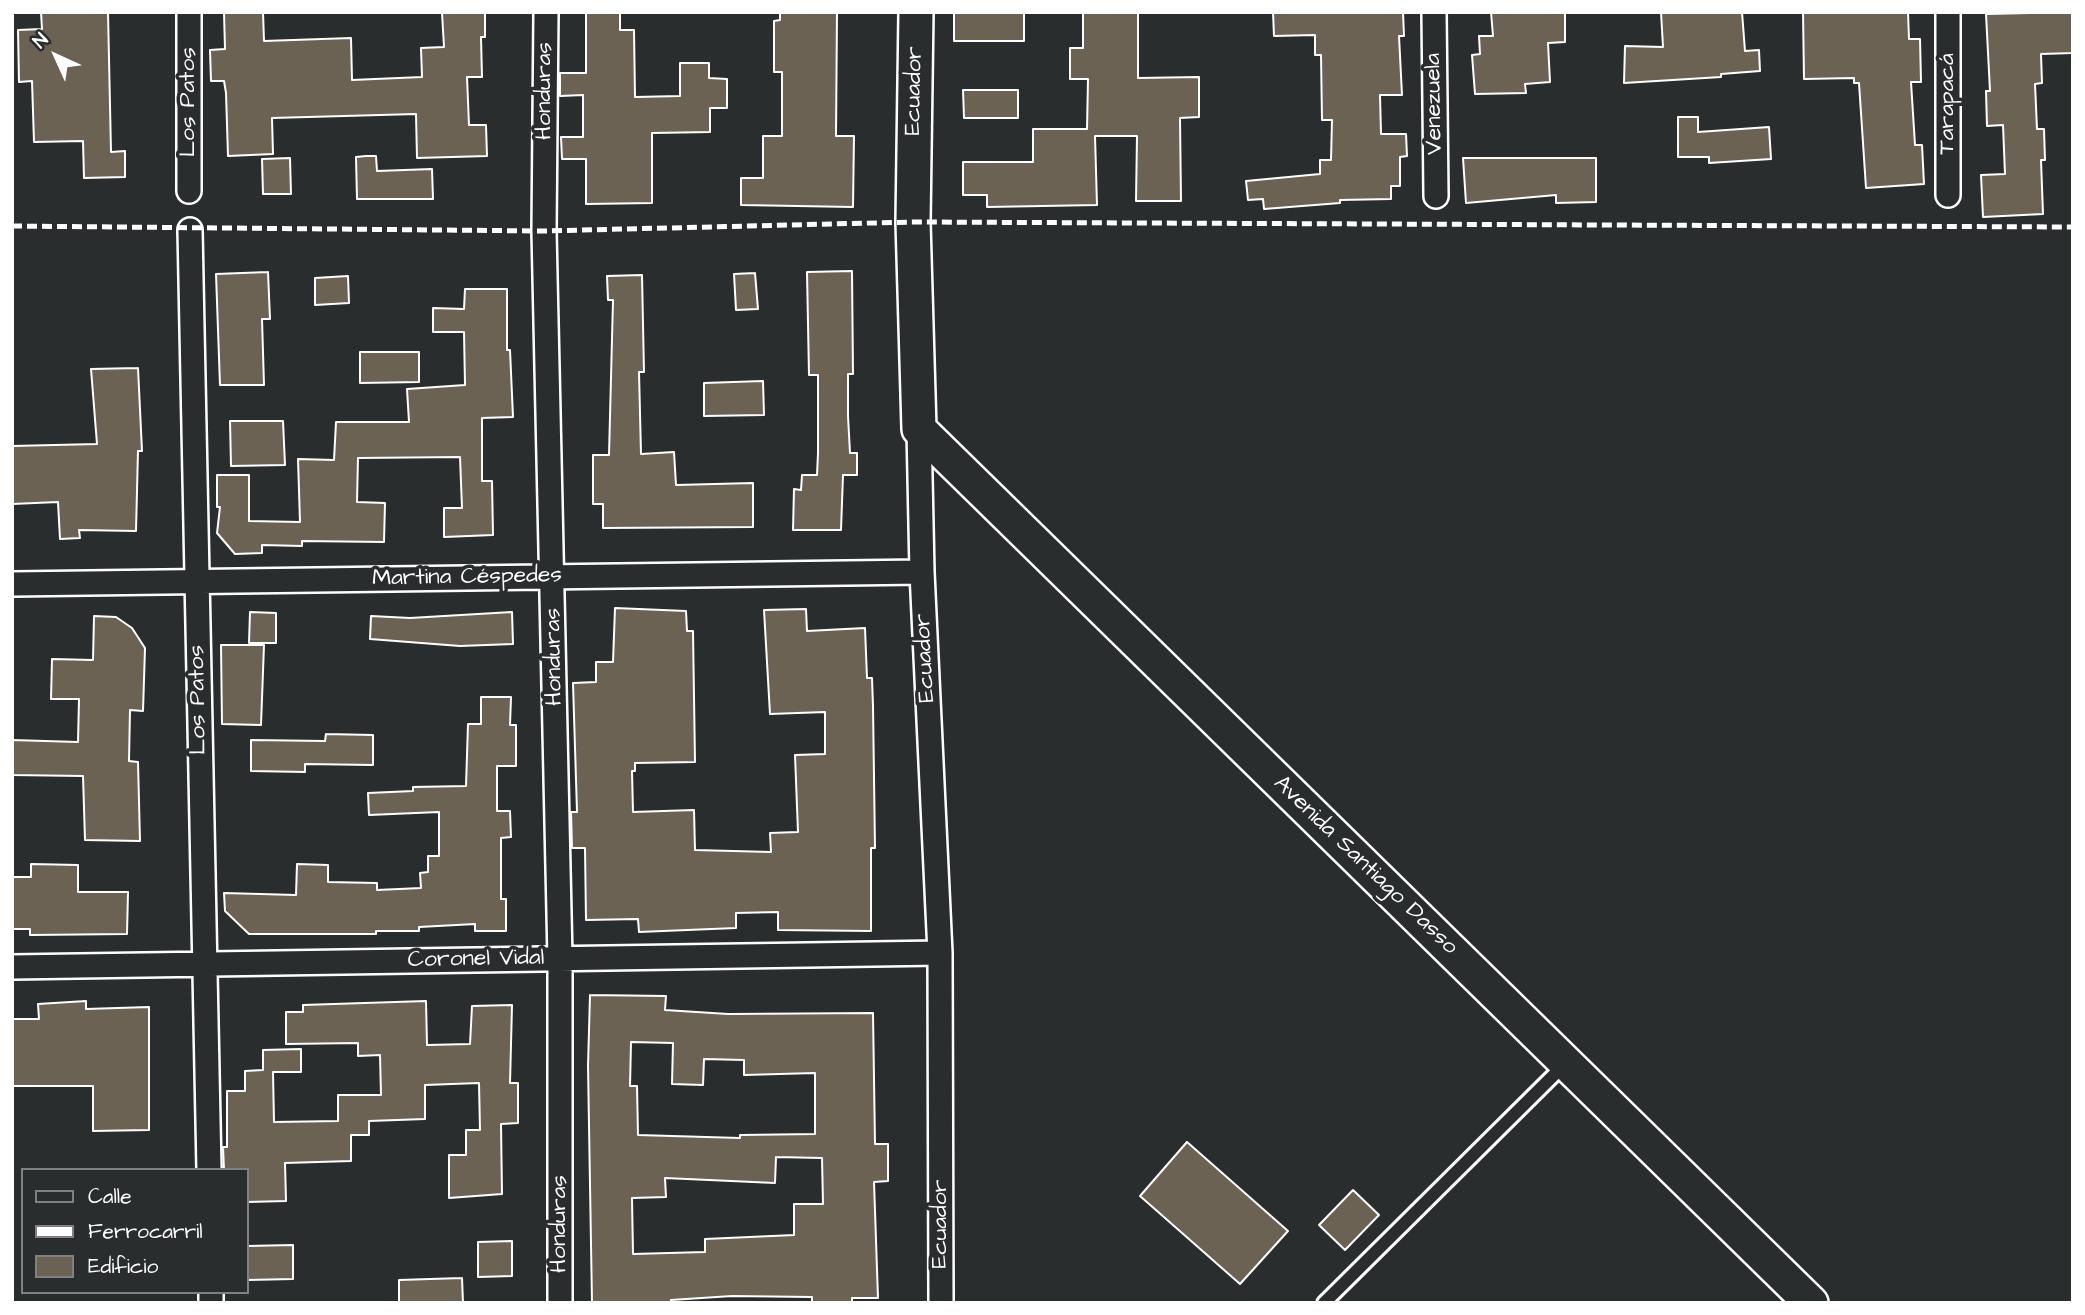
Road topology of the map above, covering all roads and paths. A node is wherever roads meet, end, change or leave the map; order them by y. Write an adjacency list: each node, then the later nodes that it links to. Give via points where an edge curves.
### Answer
1 (189, 12): 6 (street, Los Patos)
2 (546, 12): 12 (street, Honduras, via 544,231)
3 (916, 12): 10 (main road, Ecuador, via 913,222)
4 (1434, 12): 8 (street, Venezuela)
5 (1948, 12): 7 (street, Tarapacá)
6 (189, 191)
7 (1948, 195)
8 (1436, 196)
9 (190, 230): 13 (street, Los Patos)
10 (919, 429): 11 (street, Ecuador); 19 (main road, Avenida Santiago Dasso)
11 (922, 572): 12 (street, Martina Céspedes); 15 (street, Ecuador)
12 (554, 577): 13 (street, Martina Céspedes); 16 (street, Honduras)
13 (197, 582): 14 (street, Martina Céspedes); 17 (street, Los Patos)
14 (12, 584)
15 (940, 953): 16 (street, Coronel Vidal); 22 (street, Ecuador)
16 (560, 959): 17 (street, Coronel Vidal); 21 (street, Honduras)
17 (204, 964): 18 (street, Coronel Vidal); 20 (street, Los Patos)
18 (12, 967)
19 (1566, 1063): 23 (lane); 24 (main road, Avenida Santiago Dasso)
20 (209, 1168)
21 (559, 1303)
22 (941, 1303)
23 (1324, 1303)
24 (1811, 1303)

